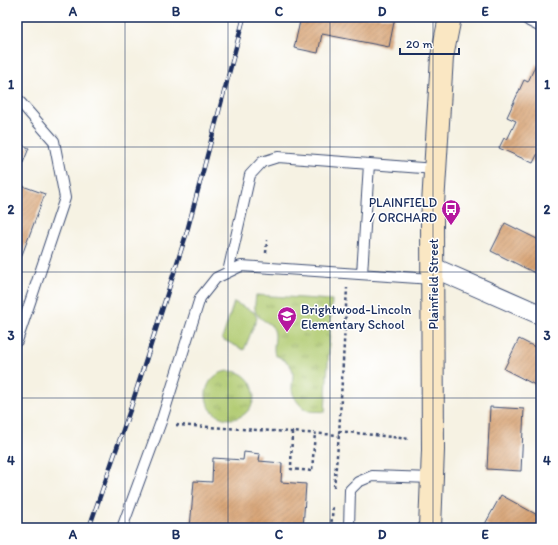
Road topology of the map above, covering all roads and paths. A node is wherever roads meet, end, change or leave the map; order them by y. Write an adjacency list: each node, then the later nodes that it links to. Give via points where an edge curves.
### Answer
1 (450, 17): 6 (street, Plainfield Street, via 442,57)
2 (531, 17): 3 (street)
3 (541, 22)
4 (17, 100): 14 (lane, via 54,141 65,198)
5 (369, 164): 6 (lane); 9 (lane, via 278,157 262,162 250,175); 11 (lane)
6 (435, 169): 10 (street, Plainfield Street)
7 (267, 240): 8 (path)
8 (266, 260)
9 (228, 272): 11 (lane, via 241,266); 23 (lane, via 216,278 200,298 162,419)
10 (432, 273): 11 (lane); 13 (street); 20 (street, Plainfield Street)
11 (362, 274)
12 (347, 288): 17 (path)
13 (541, 315)
14 (17, 341)
15 (176, 425): 16 (path)
16 (292, 432): 18 (path); 18 (path, via 291,469 312,471)
17 (339, 433): 18 (path); 19 (path); 21 (path)
18 (315, 434)
19 (409, 439)
20 (432, 478): 25 (lane, via 372,476 358,482 350,490); 26 (street, Plainfield Street)
21 (334, 489)
22 (333, 505): 24 (path)
23 (122, 528)
24 (331, 528)
25 (348, 528)
26 (430, 528)

